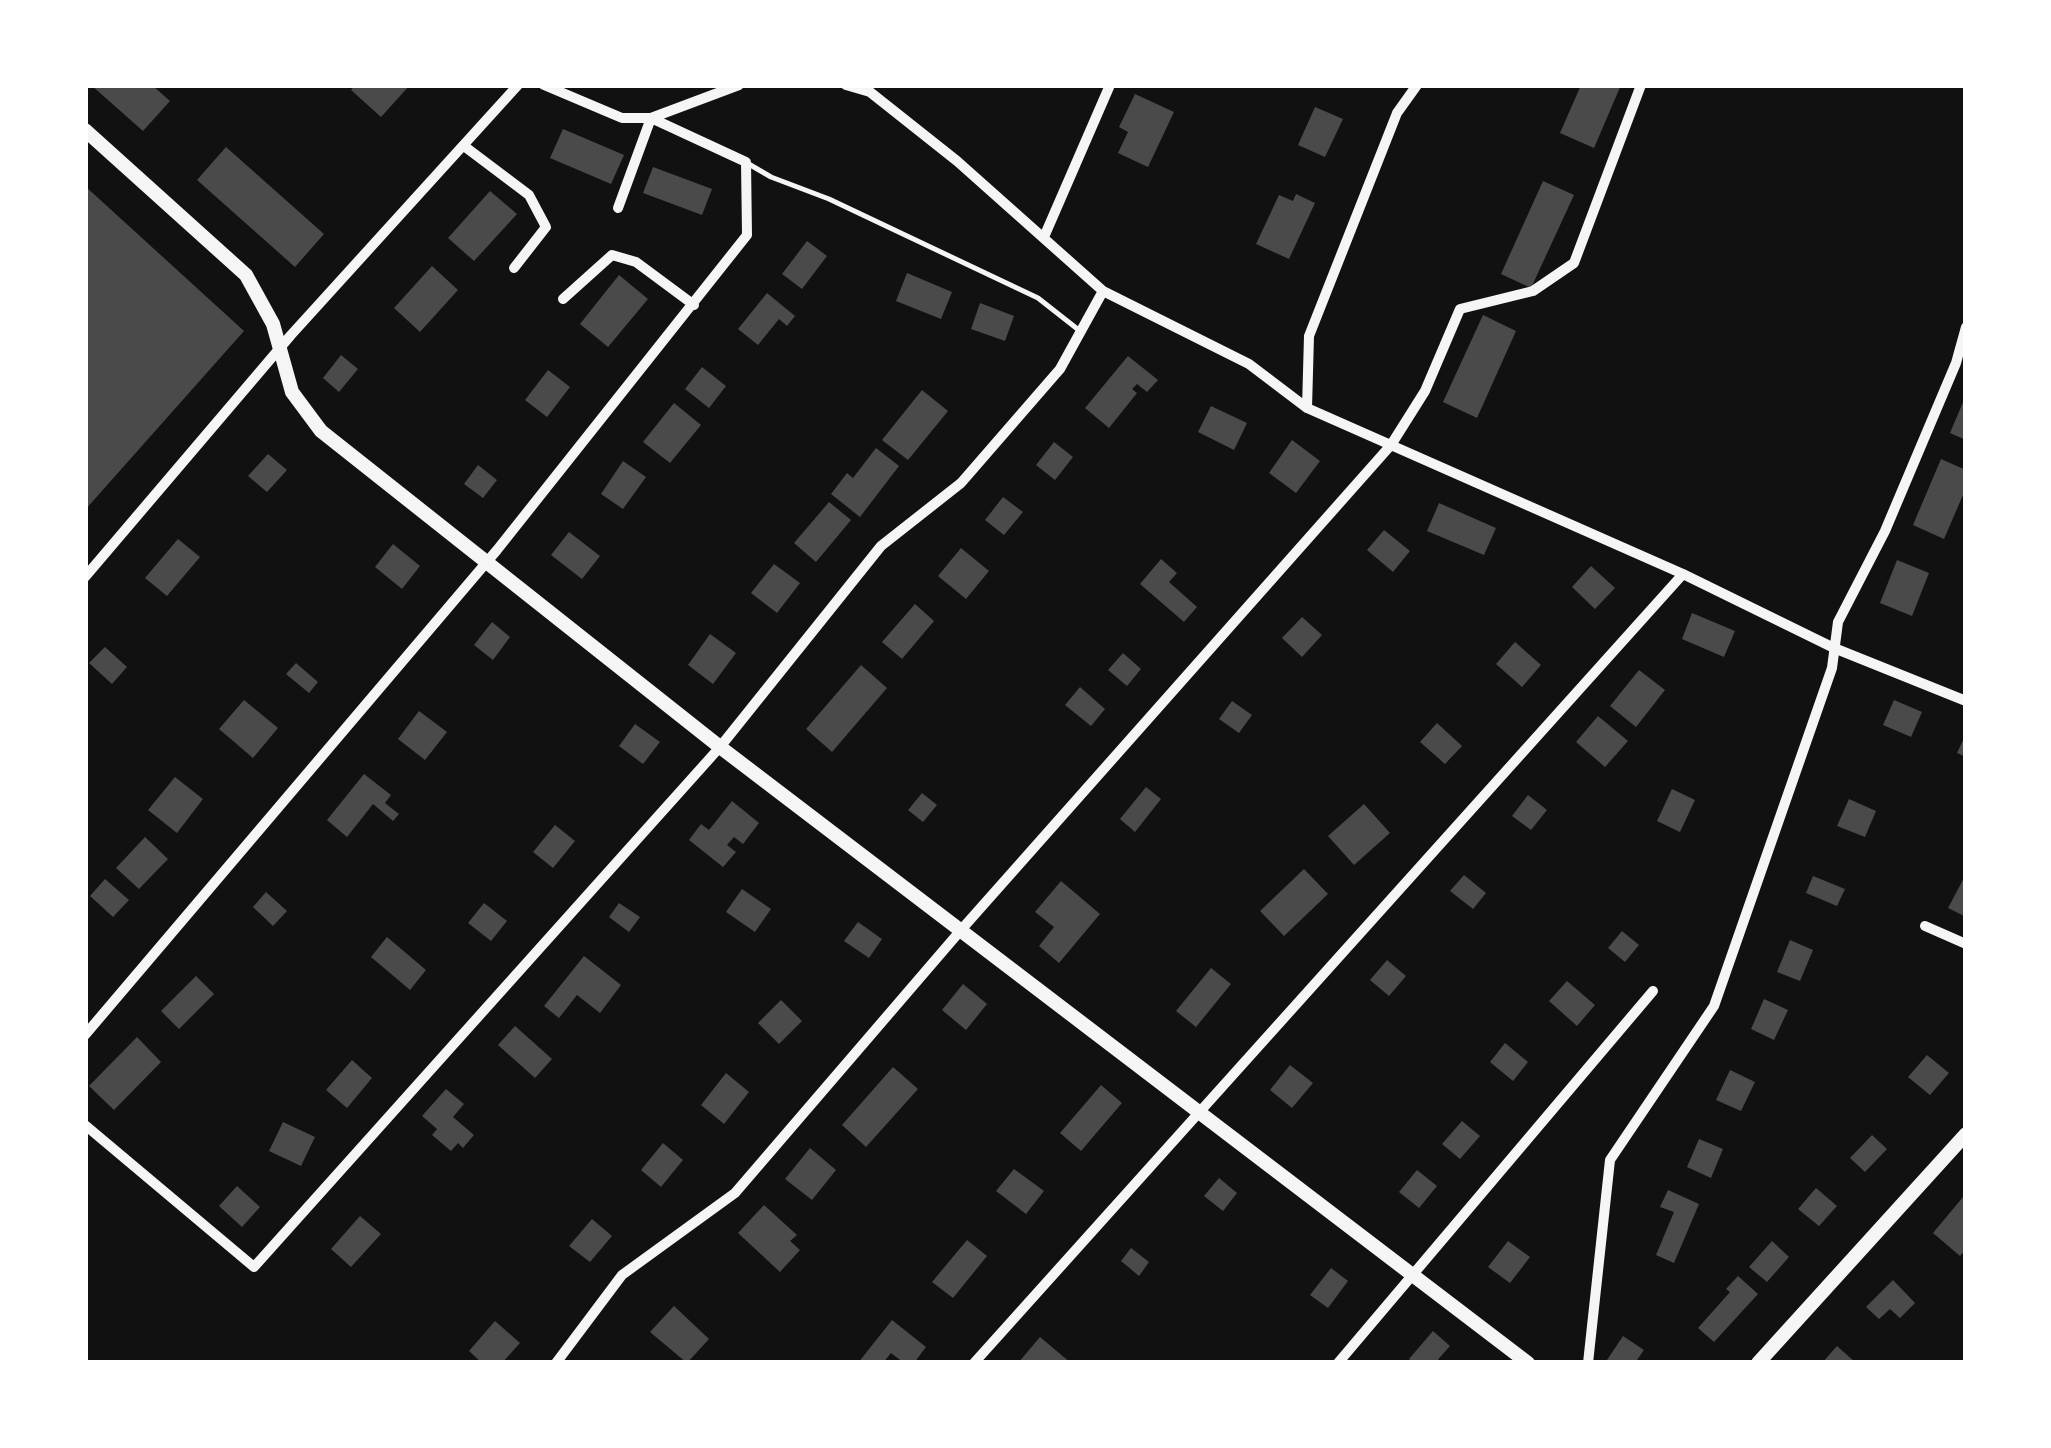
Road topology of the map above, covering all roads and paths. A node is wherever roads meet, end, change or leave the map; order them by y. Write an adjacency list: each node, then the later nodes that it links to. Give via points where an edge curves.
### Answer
1 (518, 85): 10 (street)
2 (544, 85): 8 (street, via 622,118)
3 (739, 85): 8 (street)
4 (846, 85): 13 (street, via 870,92)
5 (1110, 85): 13 (street)
6 (1417, 85): 21 (street, via 1398,113 1309,336)
7 (1641, 85): 22 (street, via 1574,264 1532,292 1460,309 1425,391)
8 (651, 118): 11 (street); 12 (street)
9 (85, 130): 20 (street, via 246,275 274,324)
10 (464, 146): 14 (street, via 528,196 546,227); 20 (street)
11 (746, 162): 17 (street, via 747,234); 19 (lane, via 1038,298)
12 (618, 208)
13 (1044, 237): 15 (street)
14 (514, 268)
15 (1103, 291): 19 (street); 21 (street, via 1250,364)
16 (563, 298): 17 (street, via 612,255 636,262)
17 (694, 305): 23 (street)
18 (1966, 327): 26 (street, via 1885,531 1838,622)
19 (1082, 332): 28 (street, via 1060,369 961,482 882,546)
20 (278, 350): 23 (street, via 292,392 321,431); 25 (street)
21 (1307, 408): 22 (street)
22 (1391, 445): 24 (street); 30 (street)
23 (486, 562): 28 (street); 33 (street)
24 (1683, 574): 26 (street); 34 (street)
25 (85, 578)
26 (1834, 648): 27 (street); 42 (street, via 1714,1006 1610,1160)
27 (1966, 702)
28 (720, 747): 30 (street); 35 (street, via 254,1267)
29 (1925, 926): 31 (street)
30 (960, 930): 34 (street); 38 (street, via 735,1192 622,1275)
31 (1966, 944)
32 (1653, 991): 37 (street)
33 (85, 1035)
34 (1200, 1112): 37 (street); 39 (street)
35 (85, 1125)
36 (1966, 1134): 43 (street)
37 (1412, 1274): 40 (street); 41 (street)
38 (556, 1363)
39 (974, 1363)
40 (1338, 1363)
41 (1528, 1363)
42 (1588, 1363)
43 (1758, 1363)

